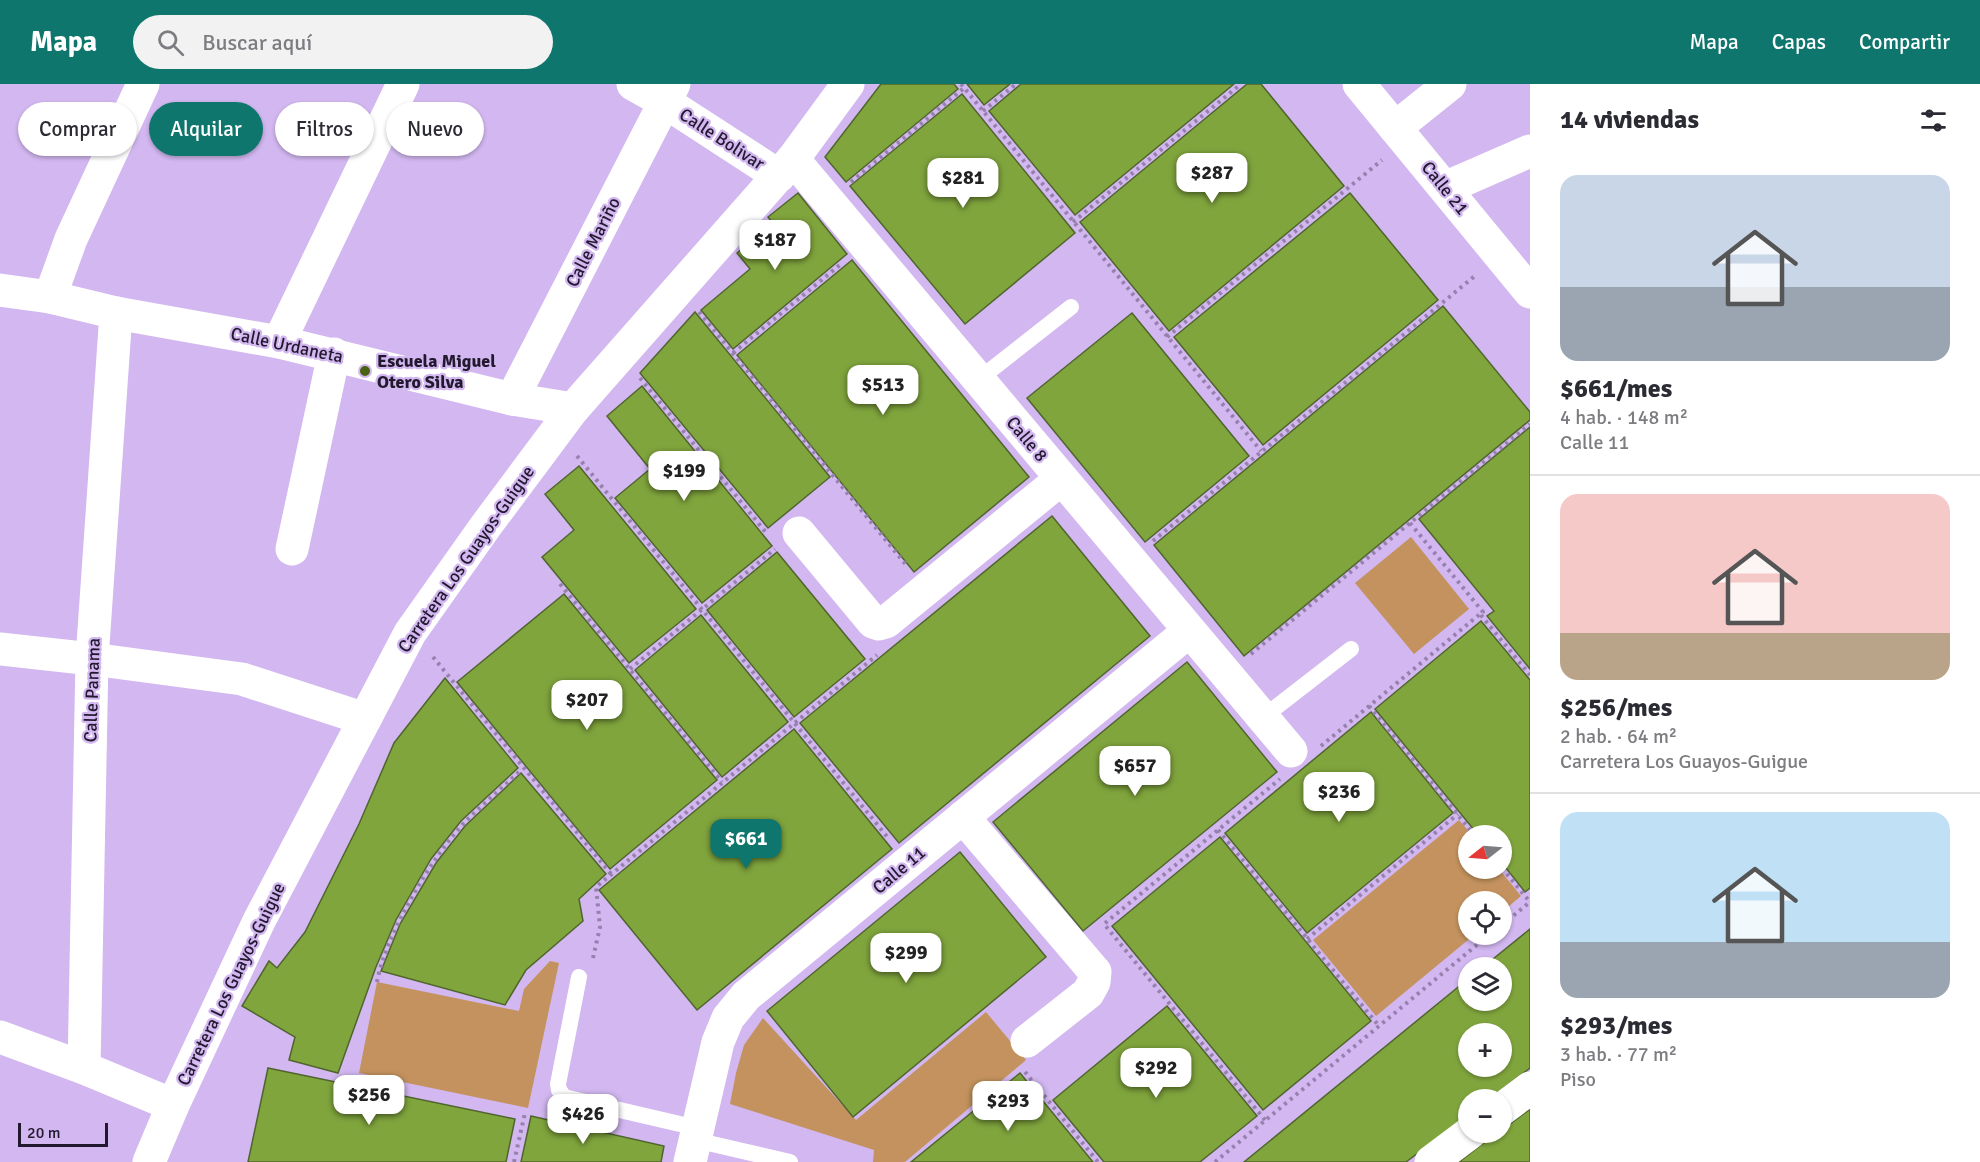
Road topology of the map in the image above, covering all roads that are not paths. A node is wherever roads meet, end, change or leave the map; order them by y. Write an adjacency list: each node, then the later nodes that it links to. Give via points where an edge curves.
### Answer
1 (143, 84): 14 (street, via 71,239)
2 (403, 84): 17 (street)
3 (633, 84): 7 (street, Calle Bolivar)
4 (848, 84): 10 (street, Carretera Los Guayos-Guigue)
5 (1359, 84): 8 (street, Calle 21)
6 (1450, 84): 8 (street)
7 (670, 93): 10 (street, Calle Bolivar); 20 (street, Calle Mariño)
8 (1400, 134): 11 (street, Calle 21)
9 (1530, 151): 11 (street)
10 (786, 168): 19 (street, Calle 8, via 828,201); 21 (street, Carretera Los Guayos-Guigue)
11 (1444, 188): 13 (street, Calle 21)
12 (0, 290): 14 (street, Calle Urdaneta)
13 (1530, 292)
14 (50, 297): 16 (street, Calle Urdaneta)
15 (1071, 307): 19 (lane)
16 (117, 313): 17 (street, Calle Urdaneta); 28 (street, Calle Panama)
17 (279, 342): 18 (street, Calle Urdaneta)
18 (334, 354): 20 (street, Calle Urdaneta); 24 (street)
19 (978, 380): 22 (street, Calle 8)
20 (512, 399): 21 (street, Calle Urdaneta)
21 (564, 420): 30 (street, Carretera Los Guayos-Guigue, via 411,631)
22 (1061, 479): 23 (street, via 879,624); 25 (street, Calle 8)
23 (782, 539)
24 (292, 549)
25 (1189, 631): 29 (street, Calle 8); 32 (street, Calle 11)
26 (0, 649): 28 (street)
27 (1351, 649): 29 (lane)
28 (92, 659): 30 (street, via 242,679); 36 (street, Calle Panama)
29 (1262, 718): 31 (street, Calle 8)
30 (365, 719): 39 (street, Carretera Los Guayos-Guigue, via 260,921)
31 (1290, 751)
32 (963, 817): 35 (street, via 1095,972 1088,993); 41 (street, Calle 11, via 746,996 728,1018 717,1042)
33 (585, 973): 41 (lane, via 559,1090 564,1097)
34 (0, 1037): 36 (street)
35 (1025, 1056)
36 (84, 1068): 39 (street)
37 (1530, 1088): 38 (street)
38 (1512, 1102)
39 (173, 1105): 42 (street, Carretera Los Guayos-Guigue)
40 (1458, 1141): 44 (street)
41 (694, 1144): 43 (lane)
42 (149, 1162)
43 (790, 1162)
44 (1431, 1162)

